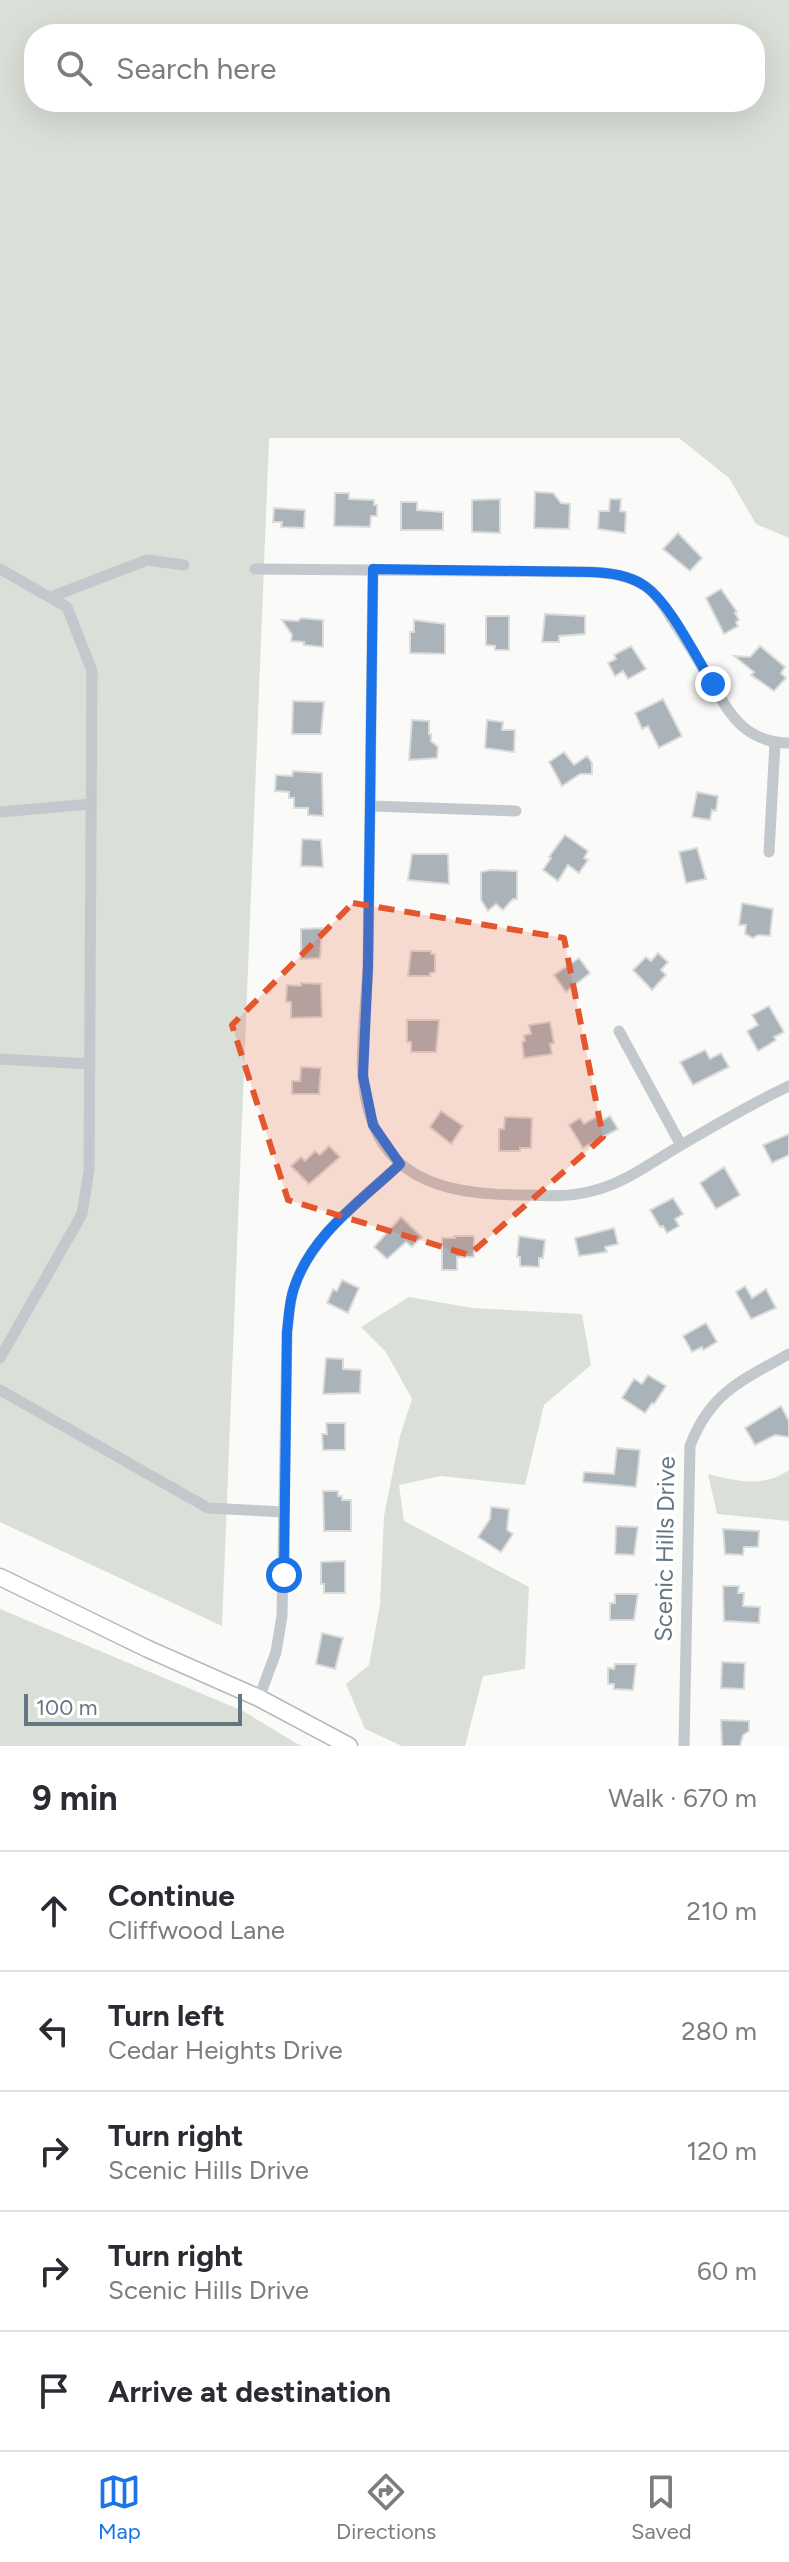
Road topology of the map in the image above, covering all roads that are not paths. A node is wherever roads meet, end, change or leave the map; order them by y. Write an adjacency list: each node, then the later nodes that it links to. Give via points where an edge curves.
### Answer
1 (184, 565): 5 (street, via 147,560)
2 (0, 569): 5 (street)
3 (255, 569): 4 (street)
4 (373, 569): 6 (street, via 591,572 630,579 648,588 664,607 734,721); 9 (street)
5 (51, 597): 8 (street, via 67,607 92,671)
6 (775, 743): 7 (street); 12 (street)
7 (789, 743)
8 (91, 804): 11 (street); 15 (street)
9 (371, 806): 10 (street); 18 (street, via 363,1076 373,1125)
10 (516, 811)
11 (0, 812)
12 (769, 852)
13 (619, 1031): 17 (street)
14 (0, 1059): 15 (street)
15 (90, 1064): 20 (street, via 89,1170 82,1214)
16 (789, 1086): 17 (street)
17 (681, 1145): 18 (street, via 642,1171 570,1196 452,1190)
18 (400, 1164): 22 (street, via 334,1224 310,1253 292,1292)
19 (789, 1354): 26 (street, Scenic Hills Drive, via 726,1390 698,1423 690,1446)
20 (0, 1358)
21 (0, 1390): 22 (street, via 208,1508)
22 (284, 1512): 24 (street, via 282,1616)
23 (0, 1577): 24 (street)
24 (259, 1698): 25 (street)
25 (349, 1746)
26 (684, 1746)

